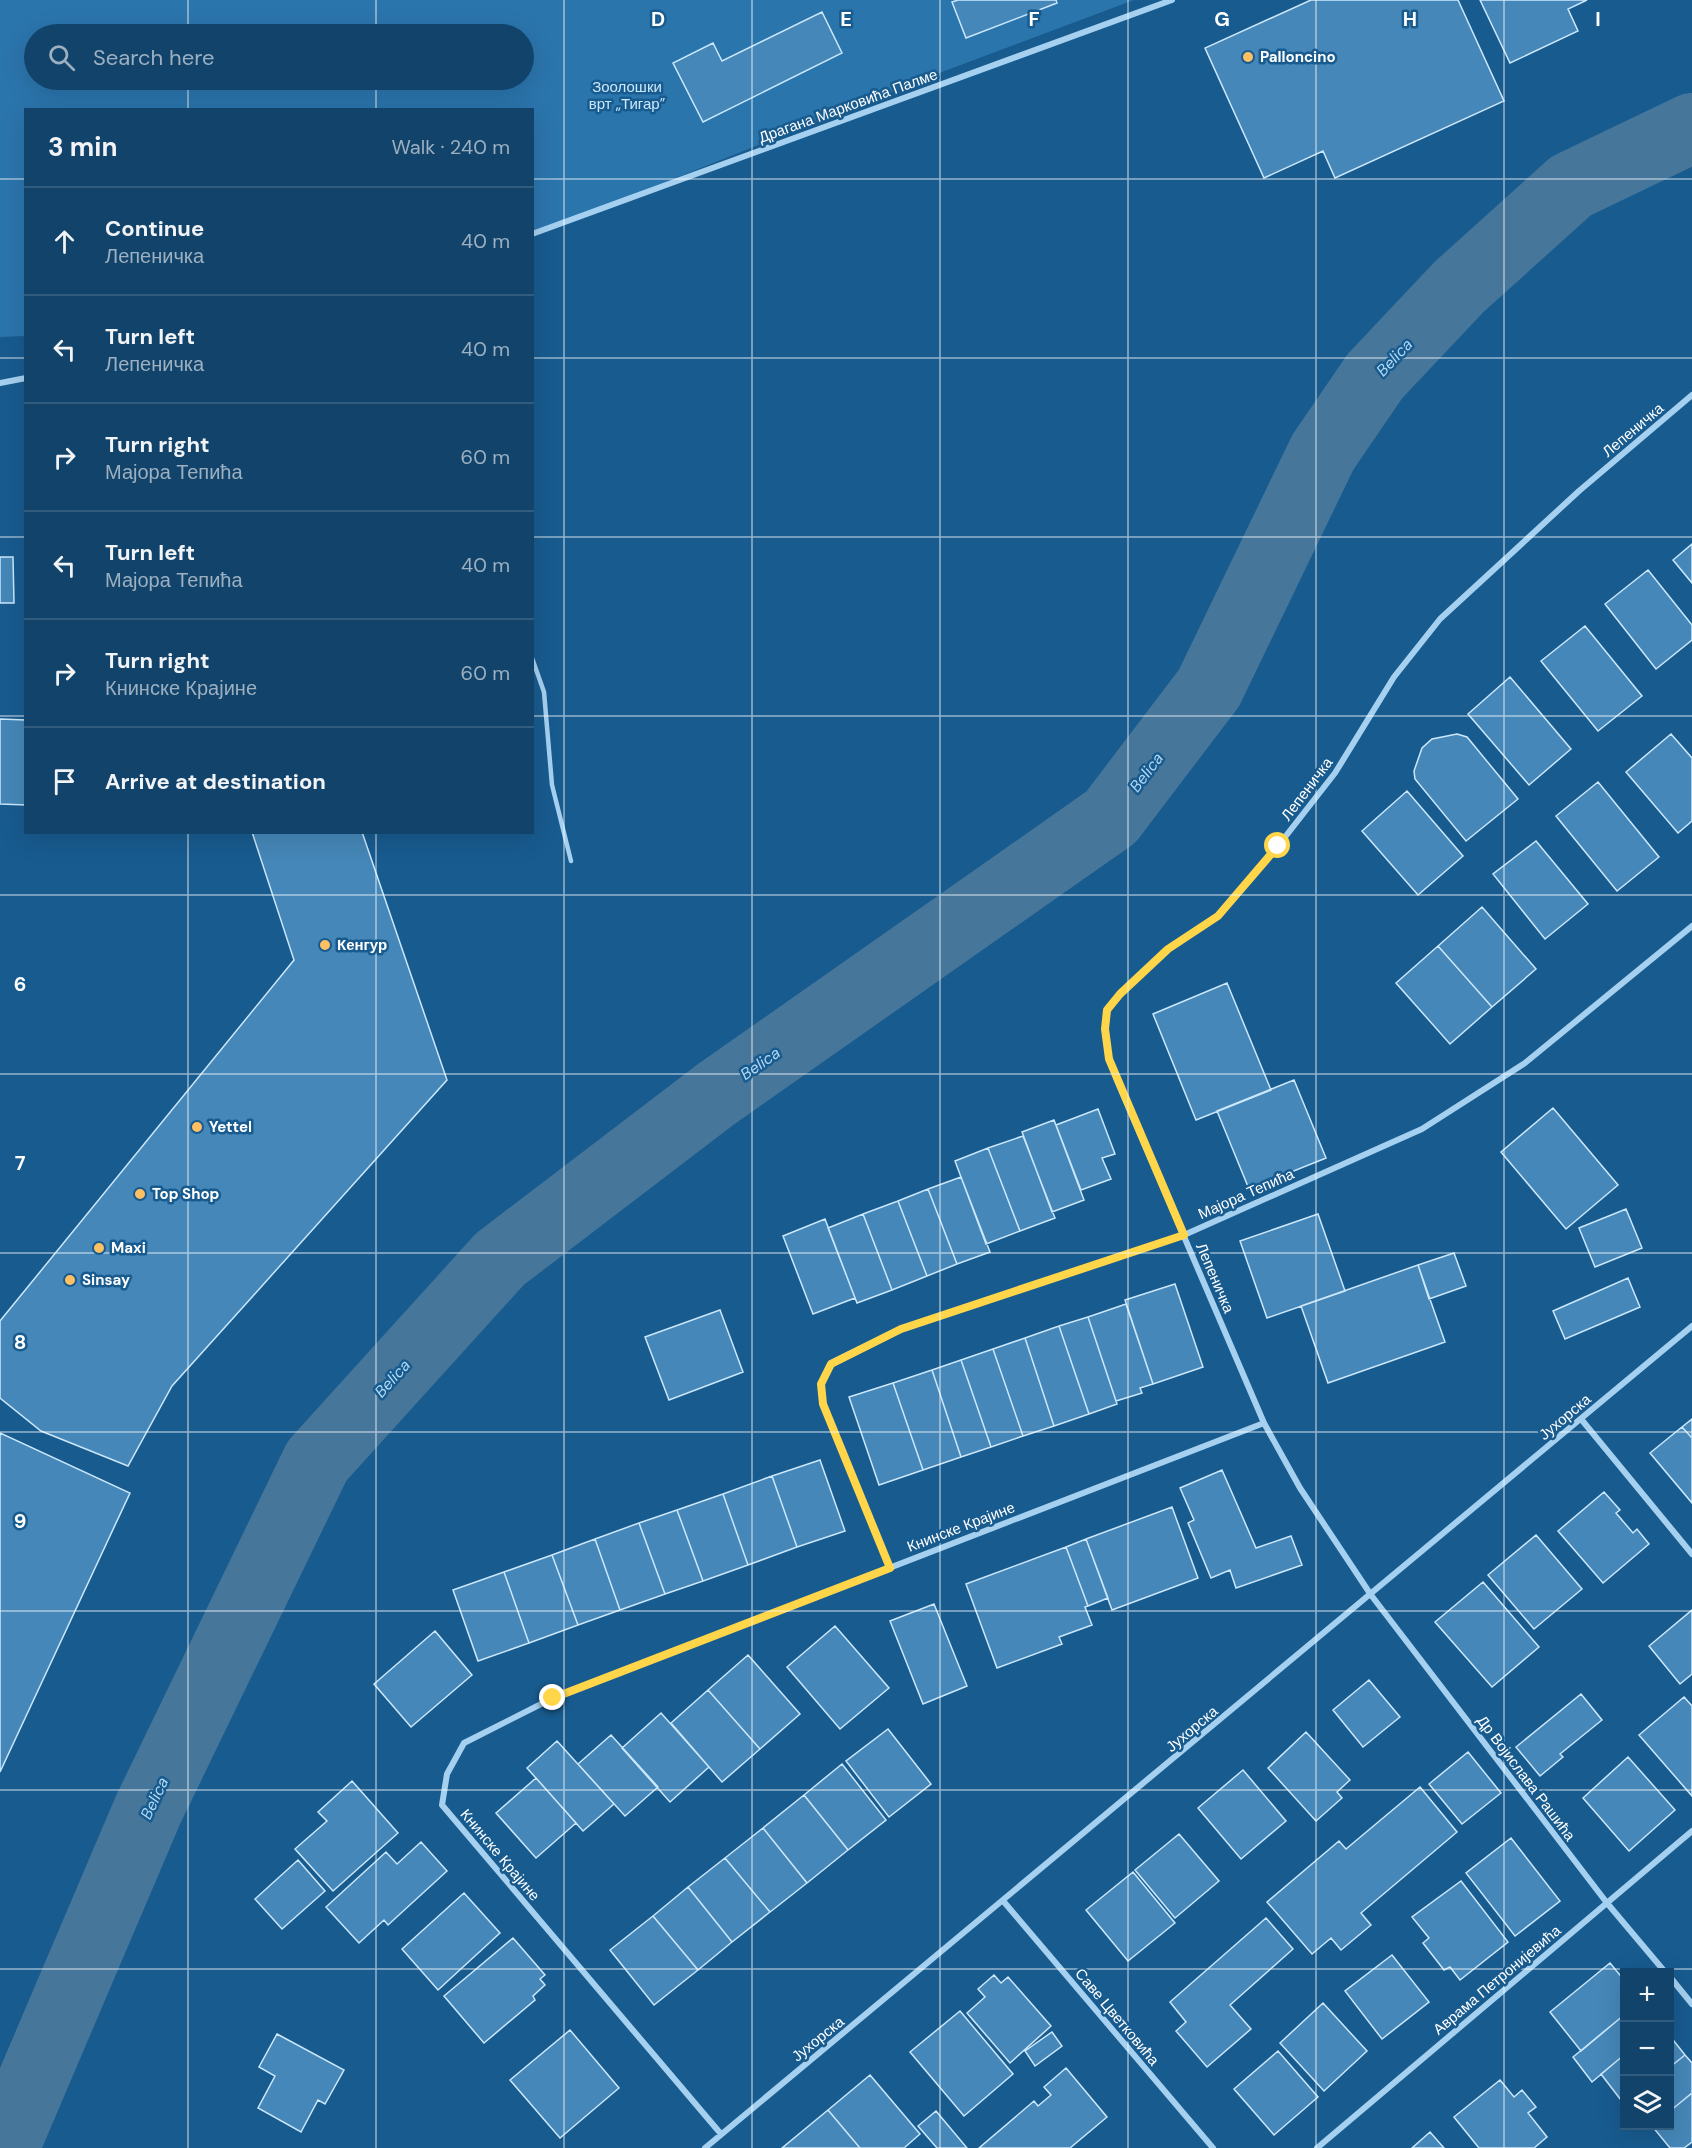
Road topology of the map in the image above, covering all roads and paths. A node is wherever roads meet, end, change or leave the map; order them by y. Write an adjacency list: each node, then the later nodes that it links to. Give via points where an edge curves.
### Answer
1 (1172, 0): 2 (street, Драгана Марковића Палме)
2 (534, 233)
3 (24, 378): 4 (street)
4 (0, 383)
5 (1692, 395): 9 (street, Лепеничка, via 1579,491 1440,619 1394,677 1335,773 1278,846 1218,916 1168,949 1107,1010 1109,1059)
6 (534, 664): 7 (lane, via 544,692 552,785)
7 (571, 861)
8 (1692, 926): 9 (street, Мајора Тепића, via 1525,1064 1422,1129)
9 (1184, 1235): 12 (street, Лепеничка); 14 (street, Мајора Тепића, via 901,1329 831,1364 821,1384 823,1404)
10 (1692, 1326): 11 (street, Јухорска)
11 (1581, 1419): 13 (street); 15 (street, Јухорска)
12 (1264, 1423): 14 (street, Книнске Крајине); 15 (street, Лепеничка, via 1300,1488)
13 (1692, 1554)
14 (890, 1568): 22 (street, Книнске Крајине, via 553,1698 464,1743 447,1774 442,1805)
15 (1371, 1595): 17 (street, Јухорска); 18 (street, Др Војислава Рашића)
16 (1692, 1831): 18 (street, Аврама Петронијевића)
17 (1004, 1902): 22 (street, Јухорска); 24 (street, Саве Цветковића)
18 (1607, 1903): 19 (street, Др Војислава Рашића); 25 (street, Аврама Петронијевића)
19 (1662, 1968)
20 (1674, 1982): 21 (street)
21 (1692, 2004)
22 (721, 2134): 23 (street, Јухорска)
23 (705, 2148)
24 (1213, 2148)
25 (1317, 2148)

